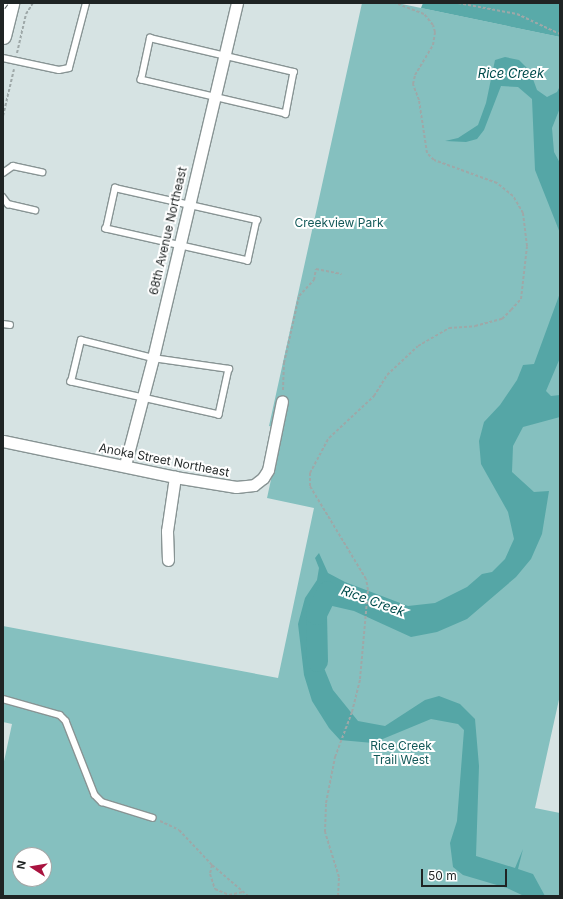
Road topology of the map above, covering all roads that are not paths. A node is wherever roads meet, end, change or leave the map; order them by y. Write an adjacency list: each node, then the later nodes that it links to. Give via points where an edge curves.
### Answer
1 (10, 3): 4 (street)
2 (86, 3): 6 (lane, via 69,68 59,70)
3 (237, 3): 5 (street, 68th Avenue Northeast)
4 (3, 36)
5 (222, 55): 7 (street, 68th Avenue Northeast); 7 (lane, via 150,38 141,80); 7 (lane, via 294,72 286,114)
6 (3, 58)
7 (213, 97): 11 (street, 68th Avenue Northeast)
8 (42, 172): 9 (lane, via 13,166)
9 (3, 173)
10 (3, 197): 12 (lane, via 8,204)
11 (187, 206): 13 (street, 68th Avenue Northeast); 13 (lane, via 257,220 248,261); 13 (lane, via 115,188 106,229)
12 (35, 210)
13 (178, 246): 16 (street, 68th Avenue Northeast)
14 (3, 324): 15 (lane)
15 (10, 325)
16 (153, 358): 17 (street, 68th Avenue Northeast); 17 (lane, via 81,340 72,382); 17 (lane, via 228,369 219,415)
17 (143, 398): 20 (street, 68th Avenue Northeast)
18 (282, 402): 21 (street, Anoka Street Northeast, via 268,470 254,485 236,487)
19 (3, 441): 20 (street, Anoka Street Northeast)
20 (125, 465): 21 (street, Anoka Street Northeast)
21 (175, 478): 22 (street, via 167,531)
22 (168, 560)
23 (3, 699): 24 (lane, via 60,715 66,721 95,795 102,802)
24 (153, 818)

